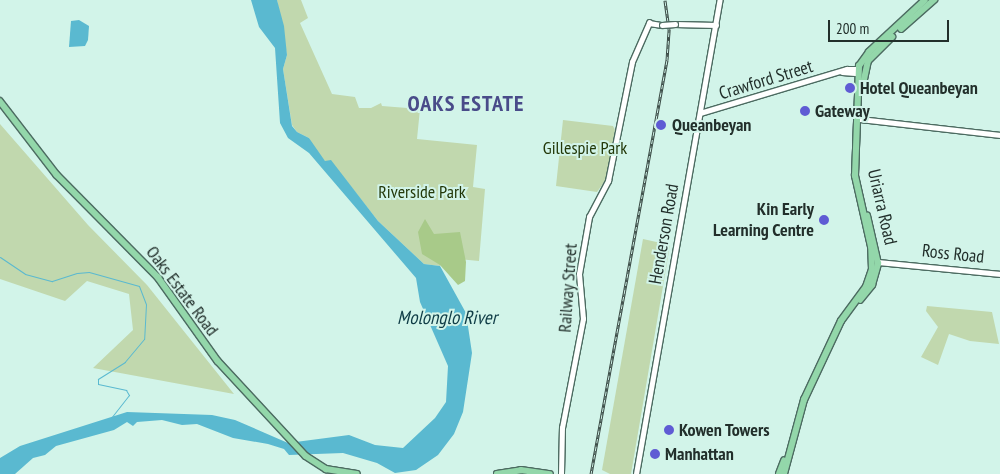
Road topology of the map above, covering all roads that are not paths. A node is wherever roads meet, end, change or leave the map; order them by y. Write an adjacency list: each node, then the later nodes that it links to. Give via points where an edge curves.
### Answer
1 (720, 0): 4 (street, Henderson Road)
2 (925, 0): 5 (main road, via 871,50)
3 (934, 0): 5 (main road, via 870,57)
4 (716, 25): 7 (street, Henderson Road); 16 (street, Railway Street, bridge, via 649,23 630,67 608,181 589,217 580,274 583,319 562,428)
5 (860, 71): 7 (street, Crawford Street, via 841,72); 8 (main road, Uriarra Road)
6 (0, 101): 13 (main road, Oaks Estate Road, via 57,175 158,277 207,349 306,456 326,469)
7 (700, 113): 17 (street, Henderson Road)
8 (860, 122): 9 (street); 10 (main road, Uriarra Road, via 855,180)
9 (1000, 135)
10 (876, 261): 11 (street, Ross Road); 12 (main road, Uriarra Road, via 871,286 846,314 804,400)
11 (1000, 274)
12 (792, 438): 18 (main road, Uriarra Road); 19 (main road, Uriarra Road)
13 (357, 474)
14 (496, 474): 15 (main road, via 521,470)
15 (550, 474)
16 (561, 474)
17 (636, 474)
18 (779, 474)
19 (784, 474)

